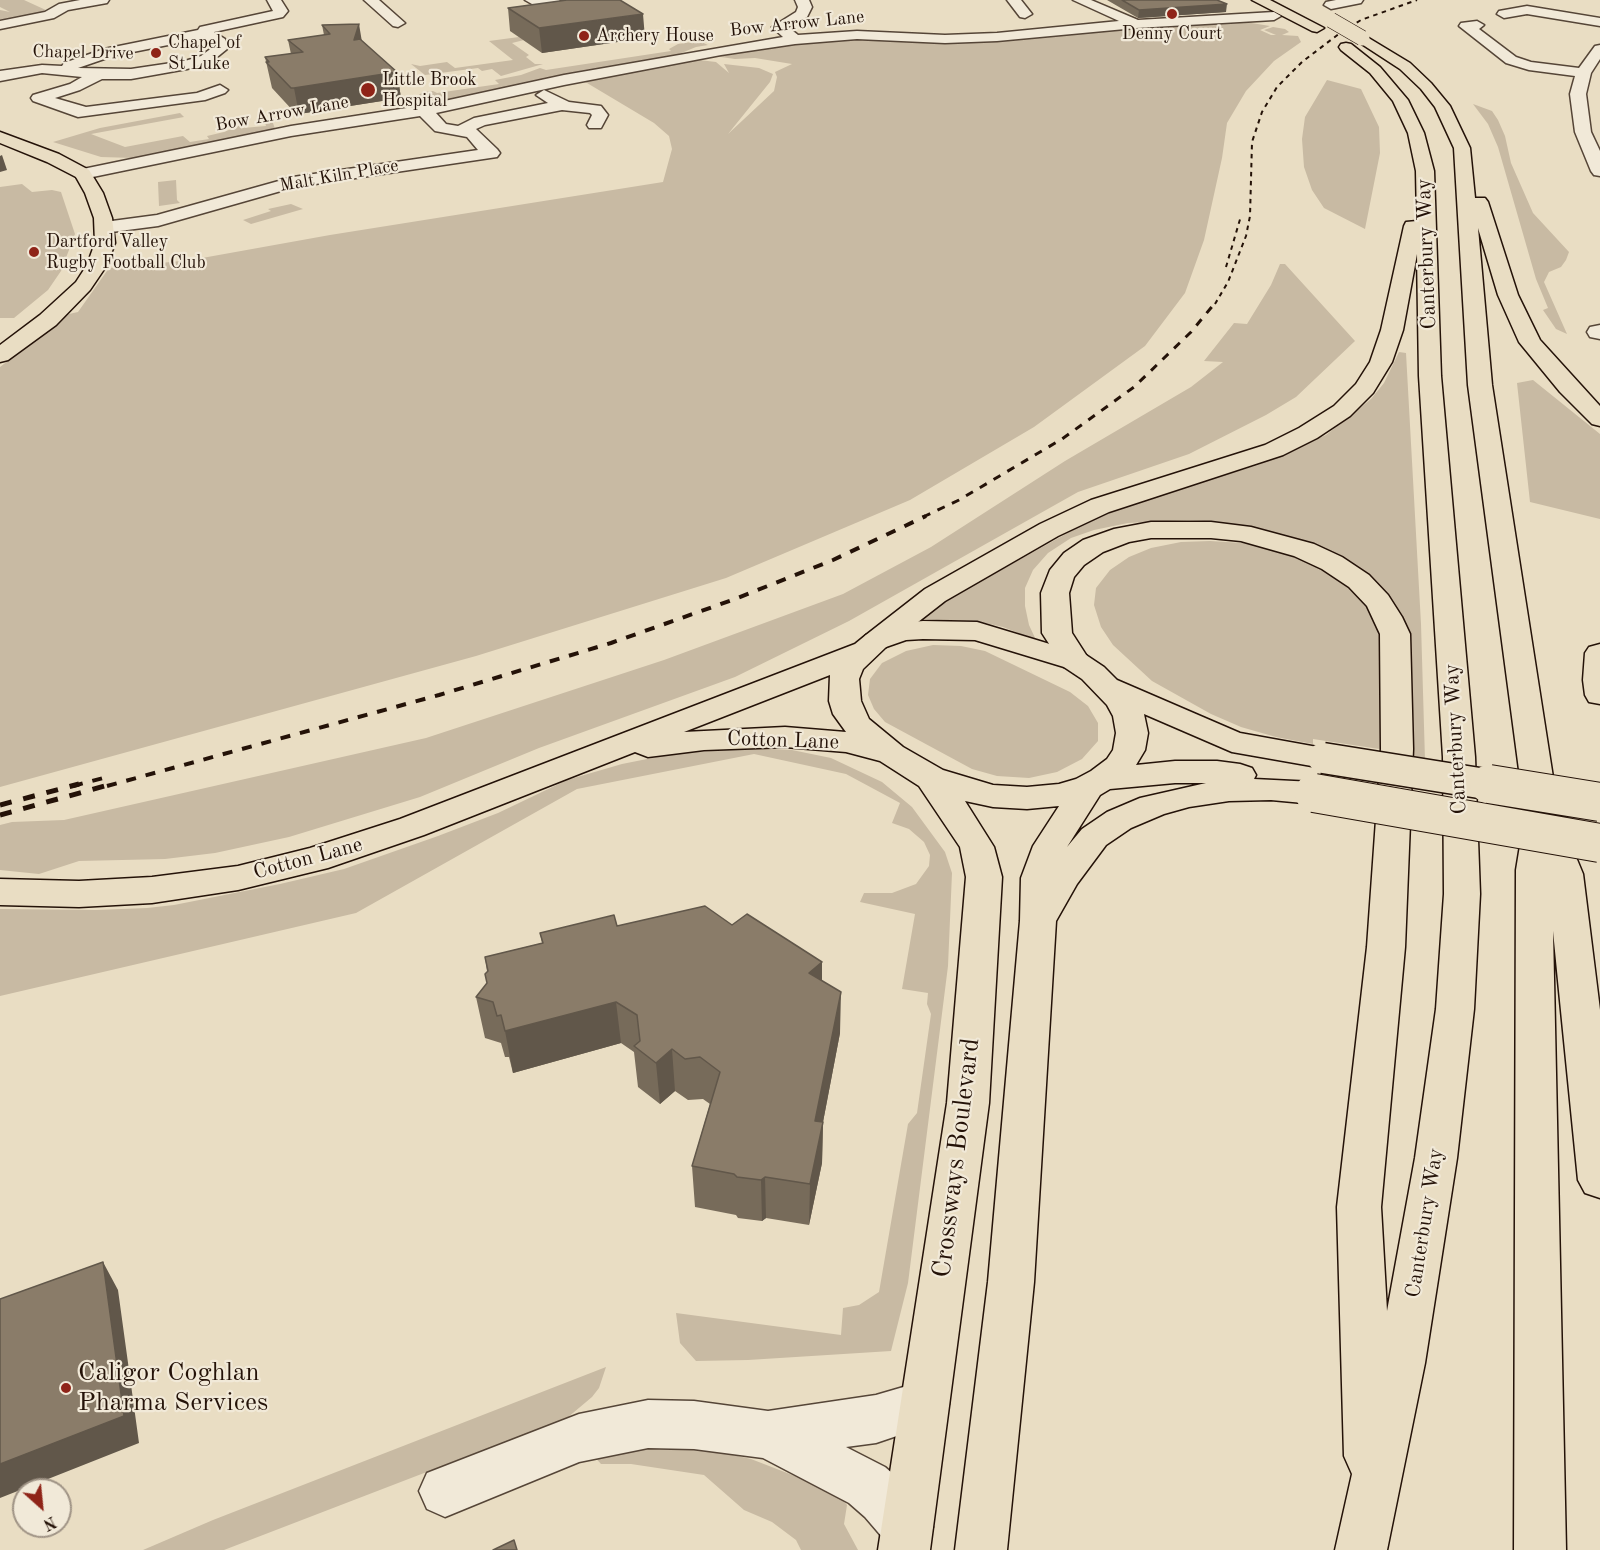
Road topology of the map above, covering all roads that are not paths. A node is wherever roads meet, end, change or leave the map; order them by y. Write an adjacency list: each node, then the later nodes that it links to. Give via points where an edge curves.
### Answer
1 (102, 0): 21 (street)
2 (274, 0): 24 (street, via 281,11 278,14)
3 (371, 0): 19 (street)
4 (532, 0): 11 (street)
5 (802, 0): 27 (street, via 802,14 778,27)
6 (1014, 0): 16 (street, via 1031,13)
7 (1080, 0): 13 (street)
8 (1259, 0): 49 (main road, Canterbury Way, via 1332,37 1375,70 1400,100 1416,133)
9 (1289, 0): 14 (main road, Canterbury Way)
10 (1356, 0): 14 (street)
11 (554, 4)
12 (1136, 8): 13 (street)
13 (1109, 11): 20 (street)
14 (1331, 13): 46 (main road, Canterbury Way, bridge, via 1405,66 1426,86 1442,106)
15 (1504, 14): 18 (street, via 1527,10)
16 (1002, 15)
17 (1274, 16): 20 (street, Bow Arrow Lane)
18 (1600, 22)
19 (398, 24)
20 (1136, 24): 27 (street, Bow Arrow Lane, via 997,37 857,35)
21 (0, 25)
22 (1477, 25): 34 (street, via 1466,26 1511,60)
23 (152, 28): 25 (street)
24 (204, 33): 25 (street); 31 (street, Chapel Drive, via 221,44 213,55 187,65)
25 (174, 38): 28 (street)
26 (101, 39): 28 (street)
27 (795, 40): 36 (street, Bow Arrow Lane)
28 (126, 48): 30 (street)
29 (1600, 49): 34 (street)
30 (57, 70): 32 (street, Chapel Drive); 33 (street, Chapel Drive)
31 (144, 73): 32 (street, Chapel Drive); 38 (street, via 153,98)
32 (98, 74): 38 (street, via 78,86 39,98 78,112)
33 (0, 76)
34 (1582, 76): 35 (street); 50 (street, via 1578,94 1580,116 1588,147)
35 (1598, 82)
36 (529, 88): 39 (street); 40 (street, Bow Arrow Lane)
37 (220, 90): 38 (street, via 199,98)
38 (162, 102)
39 (563, 105): 41 (street, via 595,109 600,115); 42 (street, via 480,122)
40 (424, 110): 42 (street, via 440,127); 43 (street, Bow Arrow Lane)
41 (596, 125)
42 (462, 130): 48 (street, via 473,133)
43 (291, 131): 45 (street); 51 (street, Bow Arrow Lane)
44 (0, 137): 51 (main road)
45 (305, 145)
46 (1462, 148): 54 (main road, via 1508,295 1530,342); 65 (main road, Canterbury Way, via 1480,385)
47 (513, 150): 48 (street, Malt Kiln Place)
48 (491, 153): 52 (street, Malt Kiln Place, via 327,170 193,214)
49 (1425, 171): 55 (main road, via 1392,330 1381,362 1365,388 1342,411 1274,450 1100,506 1049,530 935,595); 73 (main road, Canterbury Way, via 1430,376 1459,757 1462,894 1455,1009 1436,1158 1401,1363)
50 (1600, 171)
51 (83, 174): 52 (main road, via 94,193)
52 (104, 227): 53 (main road, via 104,249 83,286 48,320)
53 (0, 355)
54 (1600, 419)
55 (870, 646): 57 (main road, via 902,632 977,631); 59 (main road, Cotton Lane); 60 (main road, via 849,666 844,678 844,701 858,726)
56 (1600, 653): 58 (main road)
57 (1090, 673): 62 (main road, via 1120,700 1132,733 1129,750 1119,766); 64 (main road, bridge, via 1232,742); 73 (main road, via 1057,633 1056,592 1060,576 1092,546 1152,530 1242,533 1304,550 1359,581 1378,601 1392,625 1397,737 1392,850 1359,1208)
58 (1600, 695)
59 (602, 754): 60 (main road, Cotton Lane, via 704,740 785,737 846,742); 67 (main road, Cotton Lane, via 393,834 277,869 130,892)
60 (892, 754): 61 (main road)
61 (931, 778): 62 (main road, via 961,789 1026,798 1059,795); 70 (main road, Crossways Boulevard, via 968,830 977,847 984,877 968,1103)
62 (1095, 783): 63 (main road, via 1175,772 1217,772); 68 (main road, via 1050,846 1039,878)
63 (1314, 793): 66 (main road, bridge); 68 (main road, via 1229,790 1162,803 1119,820 1094,837 1063,877)
64 (1600, 802)
65 (1542, 816): 69 (main road, Canterbury Way, via 1565,874); 76 (main road, Canterbury Way, via 1534,870)
66 (1600, 843)
67 (0, 892)
68 (1038, 921): 75 (main road, via 1011,1282)
69 (1600, 1180)
70 (924, 1404): 71 (street, via 876,1419); 74 (main road, Crossways Boulevard)
71 (768, 1435): 72 (street, via 694,1425 648,1424 579,1438); 74 (street, via 867,1485 883,1499)
72 (445, 1491)
73 (1366, 1526)
74 (906, 1539)
75 (981, 1550)
76 (1540, 1550)

